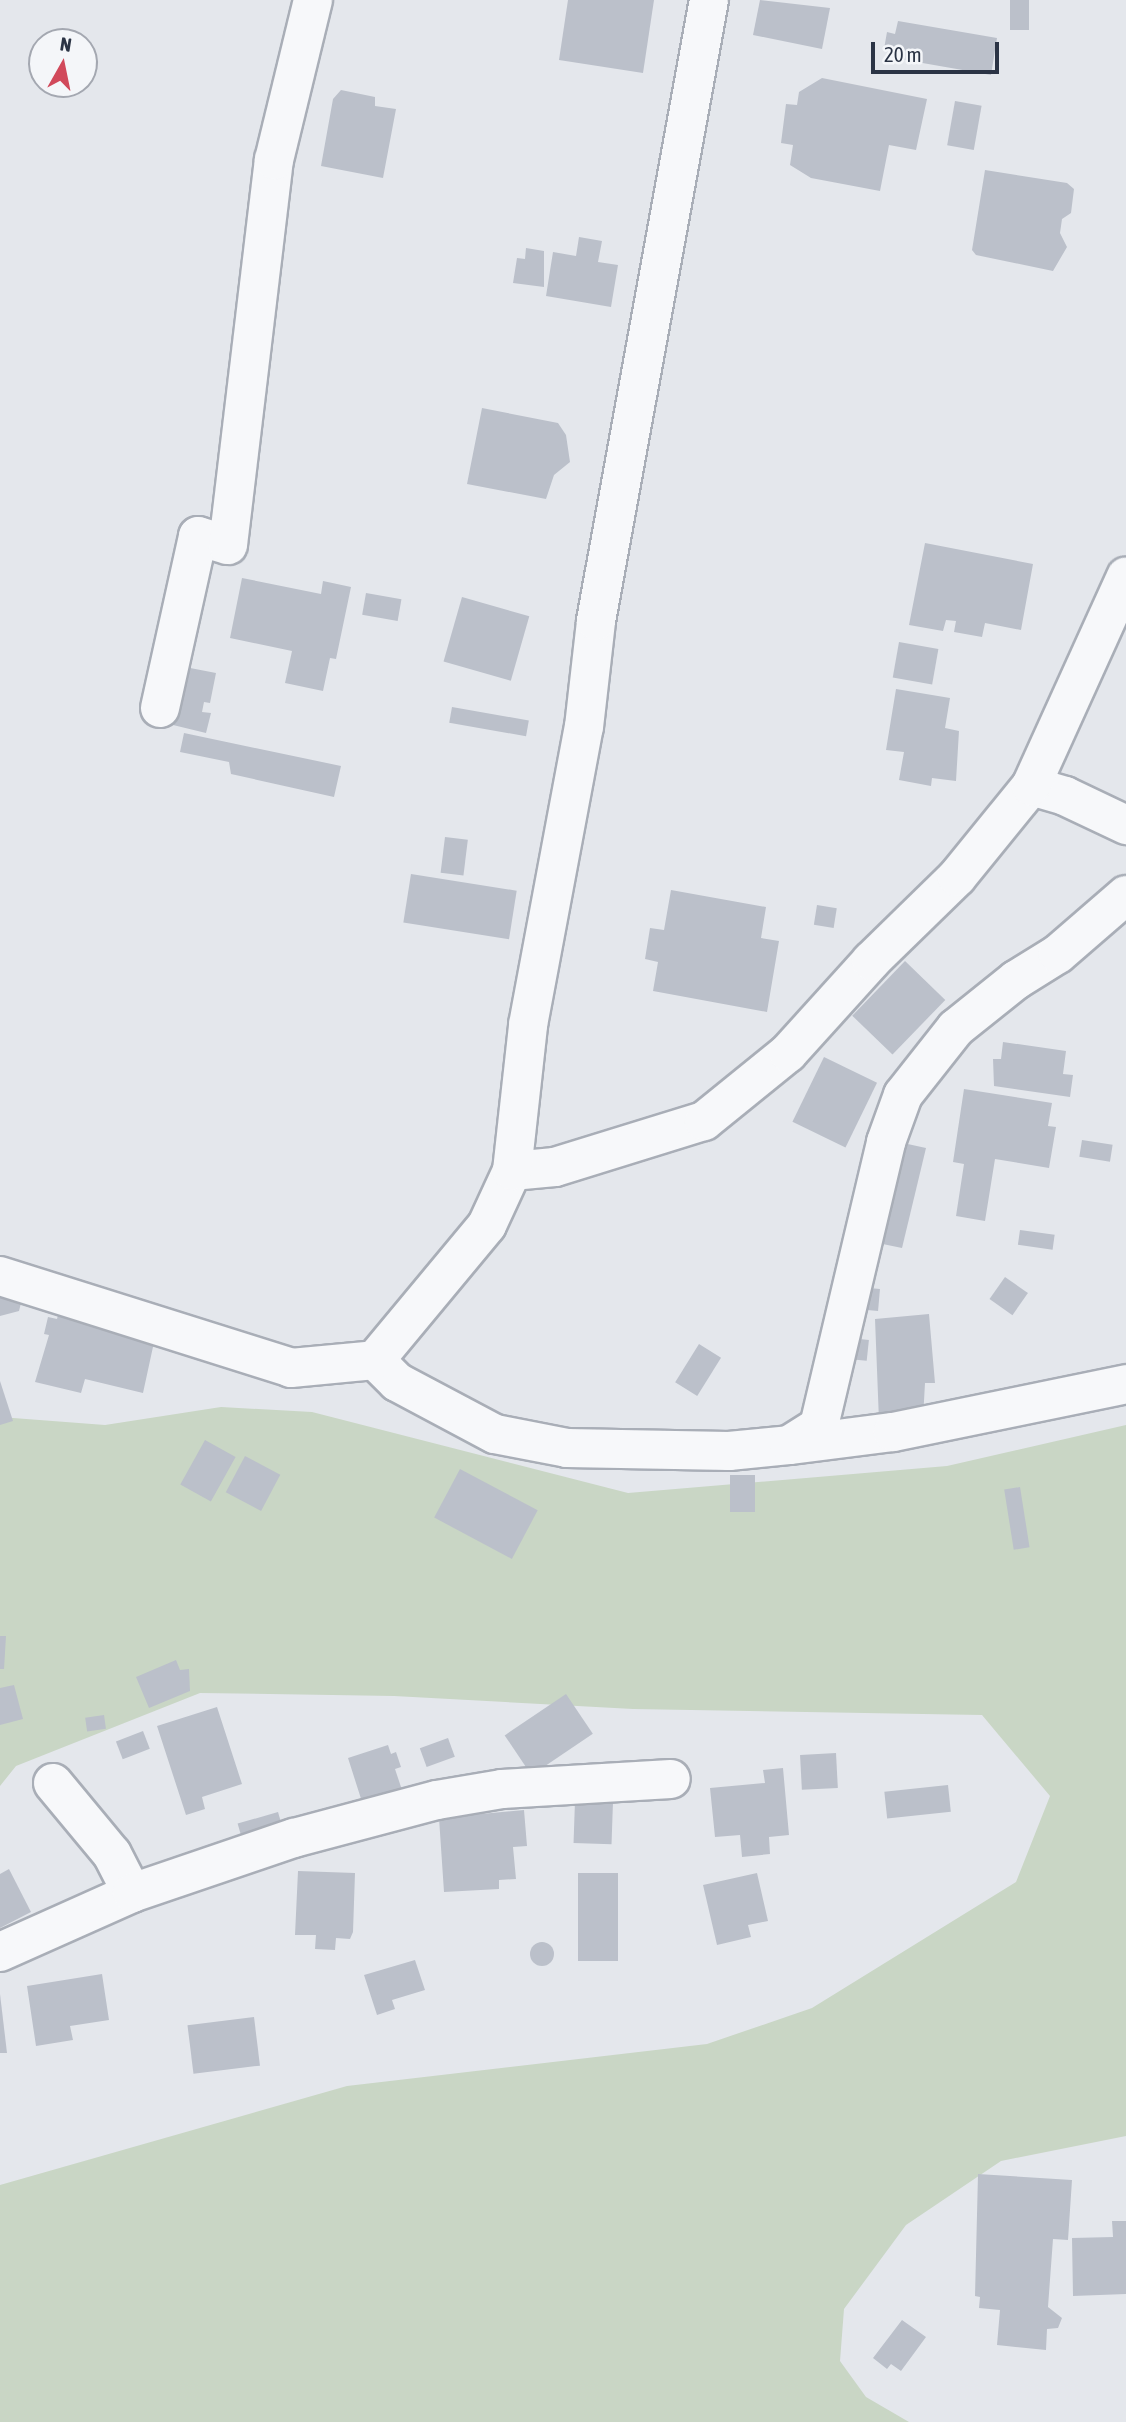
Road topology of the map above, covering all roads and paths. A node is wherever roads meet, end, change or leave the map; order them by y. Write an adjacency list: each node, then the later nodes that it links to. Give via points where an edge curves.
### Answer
1 (313, 0): 4 (street, via 274,160 228,545 198,536)
2 (709, 0): 8 (street, via 528,1025)
3 (1126, 577): 5 (street)
4 (160, 708)
5 (1031, 786): 6 (street, via 1065,796); 8 (street, via 957,877 871,961 788,1053 704,1121 555,1167)
6 (1126, 825)
7 (1126, 895): 12 (street, via 1058,954 1016,980 956,1028 903,1095)
8 (512, 1171): 10 (street, via 487,1225)
9 (0, 1276): 10 (street, via 290,1368)
10 (375, 1360): 12 (street, via 397,1382 495,1434 567,1448 729,1451)
11 (1126, 1384): 12 (street, via 855,1438)
12 (804, 1435)
13 (671, 1779): 15 (street, via 502,1789 437,1800 295,1838)
14 (53, 1783): 15 (street, via 112,1854)
15 (132, 1894): 16 (street)
16 (0, 1952)

